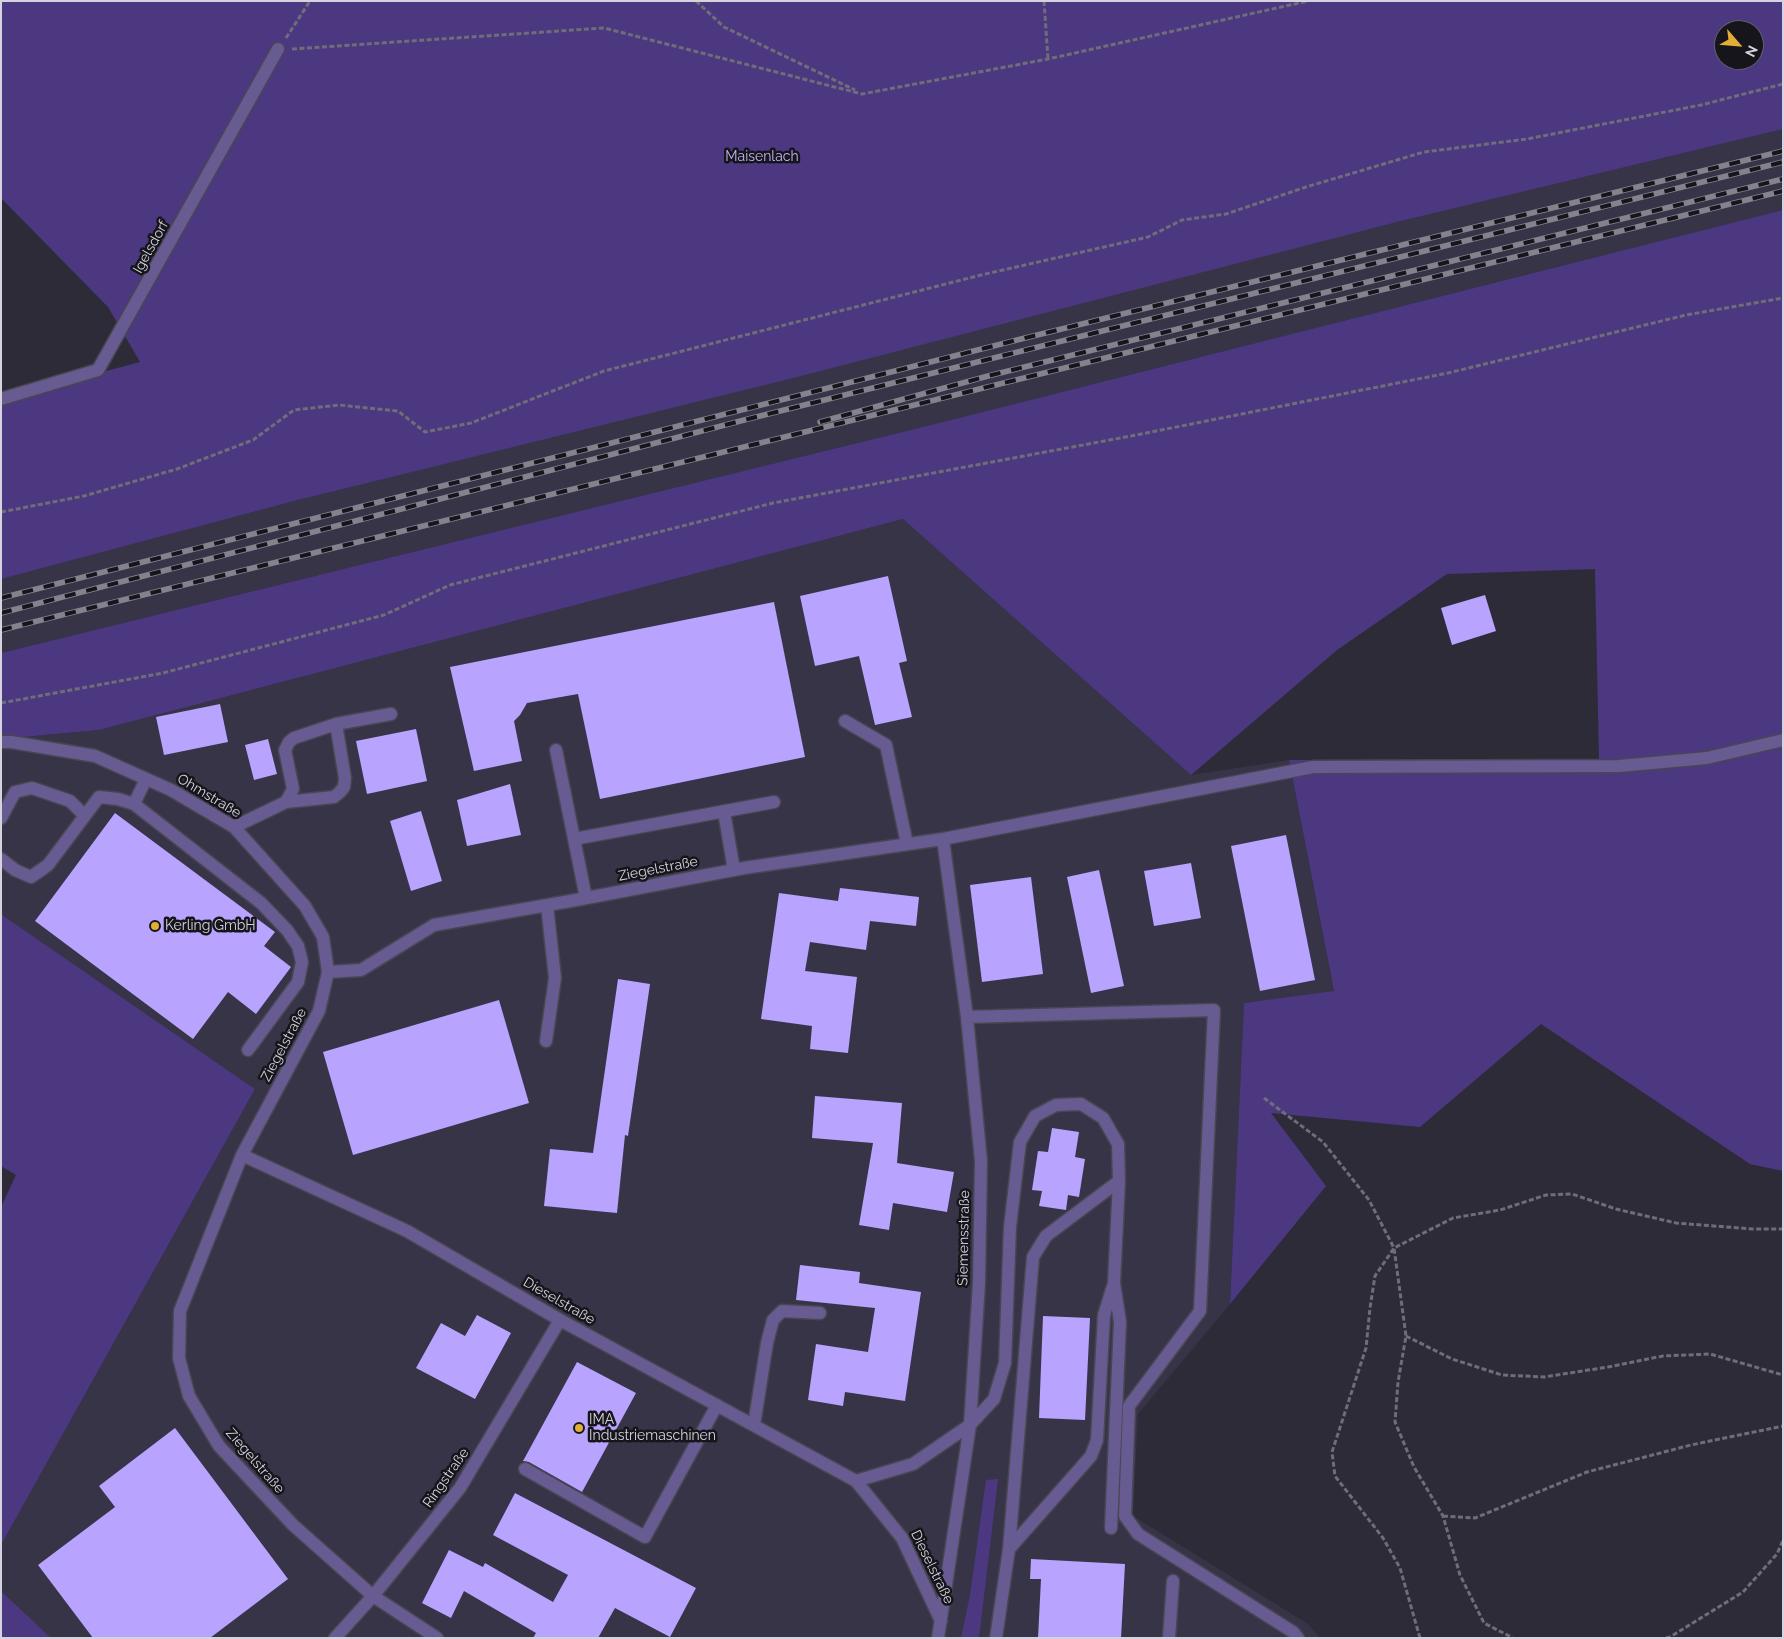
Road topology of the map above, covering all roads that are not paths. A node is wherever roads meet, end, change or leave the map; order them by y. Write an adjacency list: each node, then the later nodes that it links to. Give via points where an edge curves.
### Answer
1 (278, 49): 2 (street, Igelsdorf, via 98,370)
2 (1, 399)
3 (391, 714): 5 (street)
4 (845, 721): 19 (street, via 886,745)
5 (336, 724): 10 (street, via 289,742 285,750 293,789); 10 (street, via 344,787 334,796)
6 (1783, 740): 18 (street, Ziegelstraße, via 1707,758 1619,766 1313,767)
7 (1, 742): 9 (street, Ohmstraße, via 95,756)
8 (556, 750): 17 (street)
9 (146, 779): 12 (street); 16 (street, Ohmstraße)
10 (286, 802): 16 (street)
11 (774, 802): 13 (street)
12 (134, 804): 14 (street, via 118,798 99,797); 27 (street, via 262,902 298,946 302,962 298,982)
13 (724, 812): 17 (street); 21 (street)
14 (84, 815): 15 (street, via 70,801 32,788 15,792); 20 (street, via 48,865 31,877)
15 (1, 818)
16 (234, 827): 24 (street, Ohmstraße, via 305,906 323,937)
17 (574, 838): 22 (street)
18 (943, 839): 19 (street, Ziegelstraße); 25 (street, Siemensstraße)
19 (907, 844): 21 (street, Ziegelstraße)
20 (1, 859)
21 (734, 870): 22 (street, Ziegelstraße)
22 (586, 898): 23 (street, Ziegelstraße)
23 (547, 905): 24 (street, Ziegelstraße, via 434,925 361,970); 26 (street, via 554,978)
24 (328, 972): 28 (street, Ziegelstraße, via 319,1010)
25 (967, 1017): 34 (street, Siemensstraße, via 981,1160 979,1284); 48 (street, via 1214,1010 1200,1312 1129,1406 1125,1516 1138,1534)
26 (546, 1042)
27 (248, 1050)
28 (242, 1155): 32 (street, Dieselstraße, via 407,1231); 41 (street, Ziegelstraße, via 180,1311 179,1358 188,1396 219,1446 293,1525)
29 (1120, 1181): 30 (street); 34 (street, via 1118,1144 1103,1118 1081,1104 1056,1105 1034,1116 1020,1142 1012,1208 1005,1363 994,1399); 39 (street, via 1046,1236 1033,1257)
30 (1114, 1284): 38 (street, via 1120,1322); 39 (street, via 1104,1315 1097,1440 1090,1456)
31 (820, 1313): 35 (street, via 782,1310 773,1320)
32 (560, 1320): 33 (street, Dieselstraße); 41 (street, Ringstraße, via 460,1488)
33 (717, 1405): 35 (street, Dieselstraße); 36 (street, via 645,1537)
34 (970, 1424): 37 (street, via 913,1464); 42 (street, Siemensstraße)
35 (754, 1425): 37 (street, Dieselstraße)
36 (525, 1470)
37 (856, 1481): 42 (street, Dieselstraße, via 902,1538)
38 (1111, 1528)
39 (1009, 1549): 46 (street)
40 (1173, 1581): 47 (street)
41 (373, 1596): 43 (street, Ringstraße); 44 (street, Ziegelstraße)
42 (941, 1621): 45 (street, Siemensstraße)
43 (335, 1638)
44 (437, 1638)
45 (938, 1638)
46 (996, 1638)
47 (1169, 1638)
48 (1298, 1638)

